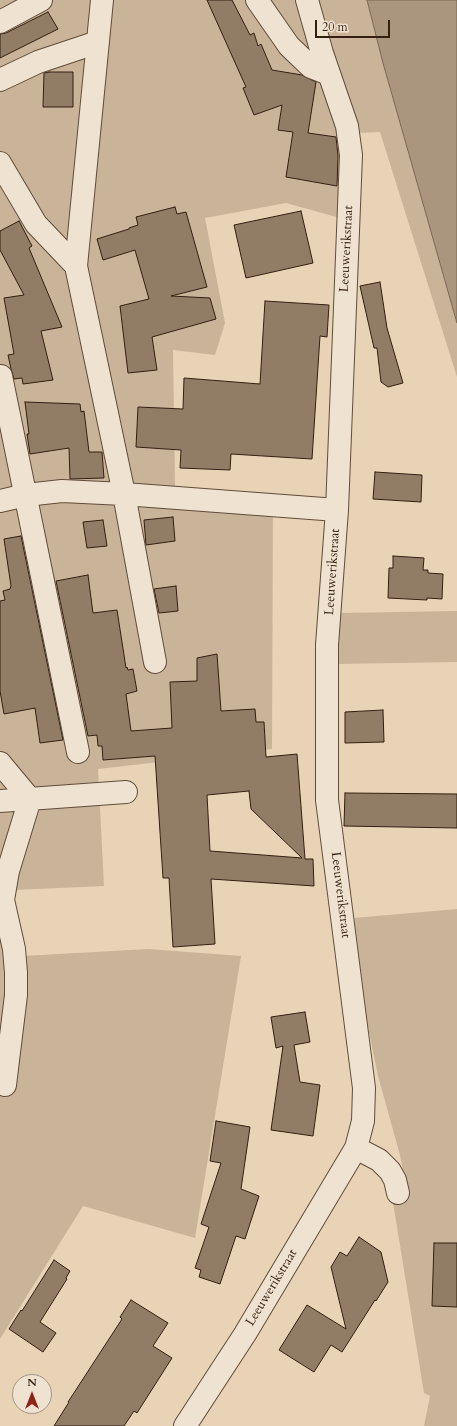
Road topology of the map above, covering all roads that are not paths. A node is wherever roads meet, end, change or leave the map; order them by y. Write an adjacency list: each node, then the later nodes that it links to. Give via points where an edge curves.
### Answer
1 (41, 0): 5 (street)
2 (102, 0): 6 (street)
3 (257, 0): 7 (street, via 289,46 311,67)
4 (307, 0): 7 (street, Leeuwerikstraat)
5 (0, 21)
6 (98, 42): 8 (street, via 38,62); 10 (street)
7 (329, 74): 15 (street, Leeuwerikstraat, via 347,126 351,155)
8 (0, 80)
9 (0, 163): 10 (street, via 36,224)
10 (76, 266): 12 (street)
11 (1, 376): 13 (street)
12 (124, 494): 13 (street, via 62,491); 15 (street); 16 (street)
13 (26, 495): 14 (street); 17 (street)
14 (0, 501)
15 (337, 510): 25 (street, Leeuwerikstraat, via 327,645 327,800 364,1088 363,1121)
16 (155, 662)
17 (78, 752)
18 (0, 763): 20 (street)
19 (126, 792): 20 (street)
20 (30, 799): 21 (street); 22 (street)
21 (0, 801)
22 (2, 900): 23 (street, via 14,950 16,973)
23 (8, 996): 24 (street)
24 (5, 1085)
25 (356, 1148): 26 (street, via 379,1160 390,1171); 27 (street, Leeuwerikstraat, via 245,1334)
26 (398, 1193)
27 (185, 1426)

